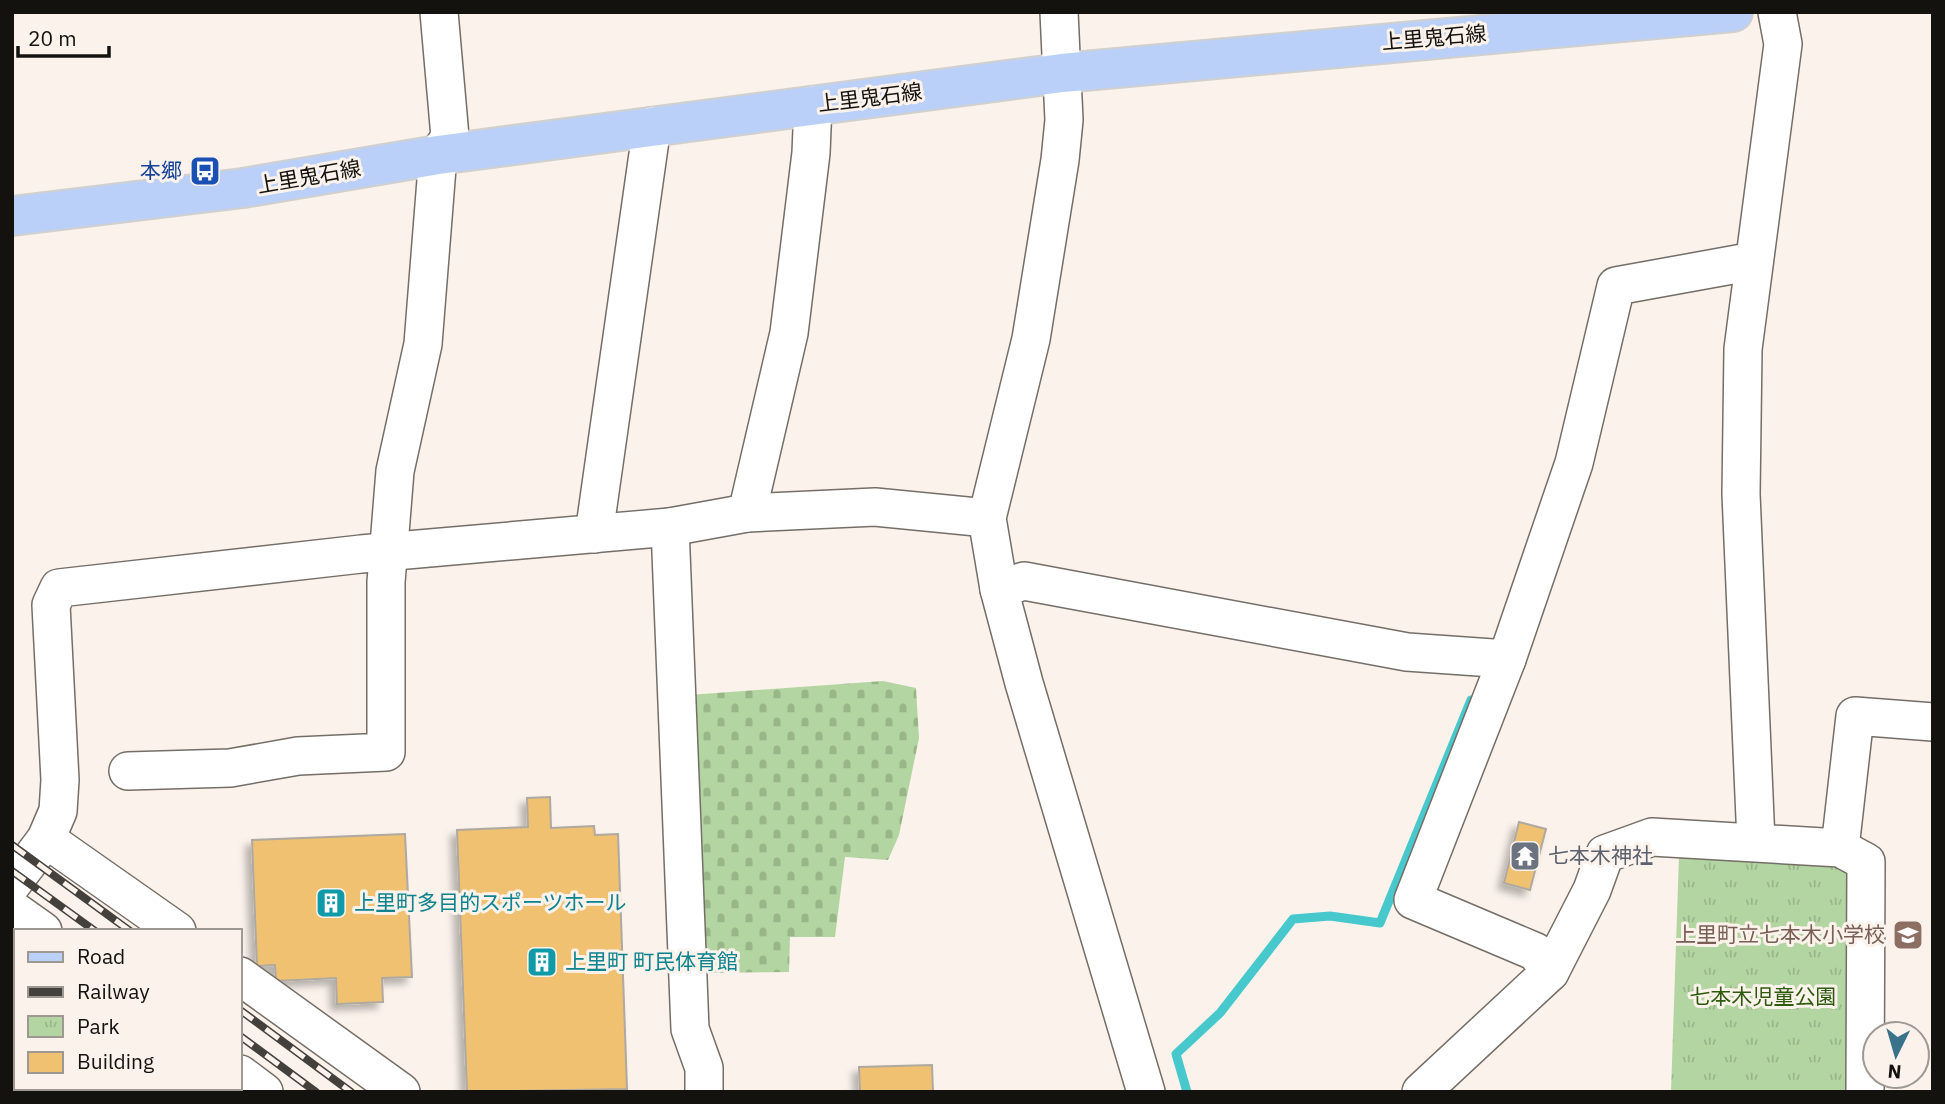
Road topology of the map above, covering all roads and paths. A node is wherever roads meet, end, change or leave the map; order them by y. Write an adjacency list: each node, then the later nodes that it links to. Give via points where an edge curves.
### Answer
1 (439, 12): 8 (street, via 450,136)
2 (1059, 12): 5 (street)
3 (1732, 12): 5 (main road, 上里鬼石線)
4 (1777, 12): 10 (street, via 1783,44)
5 (1062, 73): 6 (main road, 上里鬼石線); 12 (street, via 1060,160 1031,339)
6 (813, 105): 7 (main road, 上里鬼石線); 11 (street, via 789,333)
7 (652, 126): 8 (main road, 上里鬼石線); 14 (street)
8 (438, 155): 9 (main road, 上里鬼石線, via 243,188); 15 (street, via 423,344 395,471)
9 (12, 216)
10 (1754, 261): 17 (street, via 1616,286 1574,463); 21 (street, via 1743,349 1741,494)
11 (747, 513): 12 (street, via 874,507); 13 (street)
12 (987, 518): 16 (street)
13 (670, 527): 14 (street); 32 (street, via 690,1029 704,1068)
14 (594, 534): 15 (street)
15 (389, 551): 19 (street, via 384,627 386,752 298,756 230,768); 20 (street, via 59,589 51,605 60,780 58,811)
16 (999, 589): 17 (street, via 1024,581 1407,652); 33 (street)
17 (1507, 659): 27 (street, via 1413,900 1536,952)
18 (1933, 722): 22 (street, via 1855,716)
19 (128, 771)
20 (46, 839): 23 (street); 26 (street)
21 (1756, 842): 22 (street); 27 (street, via 1652,837 1605,854)
22 (1840, 848): 35 (street, via 1866,862)
23 (12, 884)
24 (12, 909): 25 (street)
25 (40, 929)
26 (174, 929)
27 (1550, 972): 34 (street)
28 (242, 977): 31 (street)
29 (242, 1076): 30 (street)
30 (264, 1092)
31 (401, 1092)
32 (704, 1092)
33 (1146, 1092)
34 (1422, 1092)
35 (1865, 1092)

